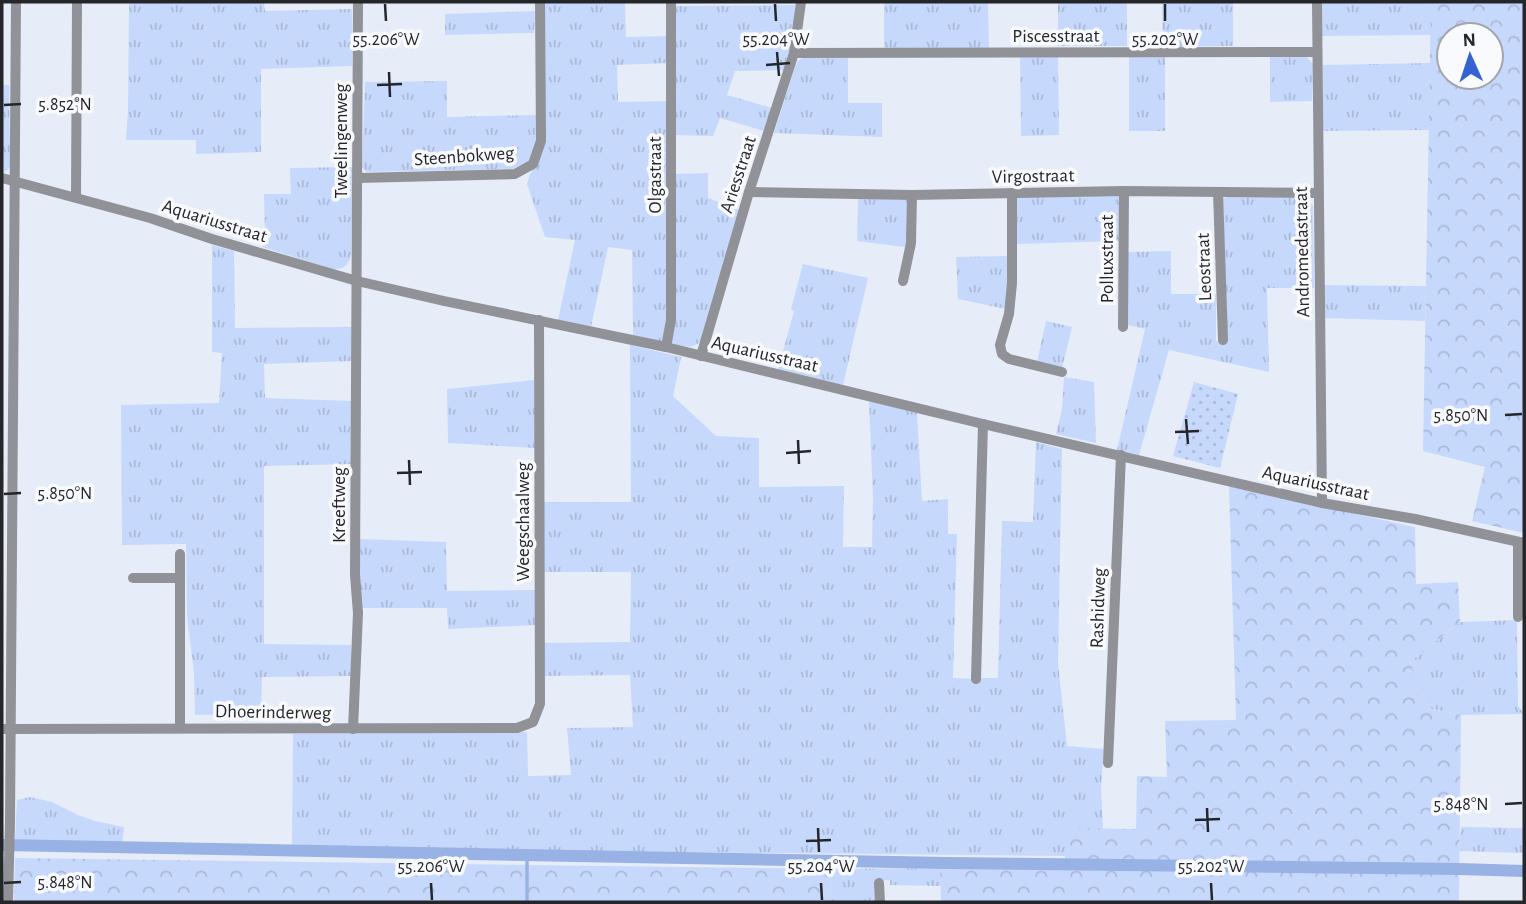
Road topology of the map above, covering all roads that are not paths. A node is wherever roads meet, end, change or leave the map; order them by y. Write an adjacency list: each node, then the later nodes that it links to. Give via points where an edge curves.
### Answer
1 (16, 2): 12 (street)
2 (76, 2): 19 (street)
3 (358, 2): 11 (street, Tweelingenweg)
4 (540, 2): 11 (street, Steenbokweg, via 541,141 533,164 515,174)
5 (671, 2): 25 (street, Olgastraat, via 671,320)
6 (801, 2): 9 (street, Ariesstraat)
7 (1317, 2): 8 (street, Andromedastraat)
8 (1317, 52): 9 (street, Piscesstraat); 17 (street, Andromedastraat)
9 (794, 53): 14 (street, Ariesstraat)
10 (2, 178): 12 (street, Aquariusstraat)
11 (358, 178): 20 (street, Tweelingenweg)
12 (16, 181): 19 (street, Aquariusstraat); 39 (street)
13 (1124, 191): 15 (street, Virgostraat); 16 (street, Virgostraat); 23 (street, Polluxstraat)
14 (750, 192): 18 (street, Virgostraat); 26 (street, Ariesstraat)
15 (1218, 192): 17 (street, Virgostraat); 24 (street, Leostraat)
16 (1012, 193): 18 (street, Virgostraat); 27 (street, via 1012,284 1002,354)
17 (1318, 193): 30 (street, Andromedastraat)
18 (912, 195): 21 (street, via 911,243)
19 (76, 197): 20 (street, Aquariusstraat)
20 (357, 281): 22 (street, Aquariusstraat); 40 (street, Kreeftweg, via 358,613)
21 (903, 281)
22 (539, 320): 25 (street, Aquariusstraat); 37 (street, Weegschaalweg, via 540,704)
23 (1123, 327)
24 (1223, 340)
25 (666, 347): 26 (street, Aquariusstraat)
26 (702, 356): 28 (street, Aquariusstraat)
27 (1062, 372)
28 (983, 424): 29 (street, Aquariusstraat); 36 (street)
29 (1121, 455): 30 (street, Aquariusstraat); 41 (street, Rashidweg)
30 (1322, 503): 31 (street, Aquariusstraat)
31 (1521, 542): 35 (street)
32 (180, 554): 34 (street)
33 (133, 578): 34 (street)
34 (180, 578): 38 (street)
35 (1518, 617)
36 (976, 679)
37 (533, 722): 40 (street, Dhoerinderweg, via 517,728)
38 (180, 727): 39 (street, Dhoerinderweg); 40 (street, Dhoerinderweg)
39 (6, 728): 43 (street)
40 (353, 729)
41 (1108, 763)
42 (879, 883): 44 (street)
43 (8, 902)
44 (880, 902)

